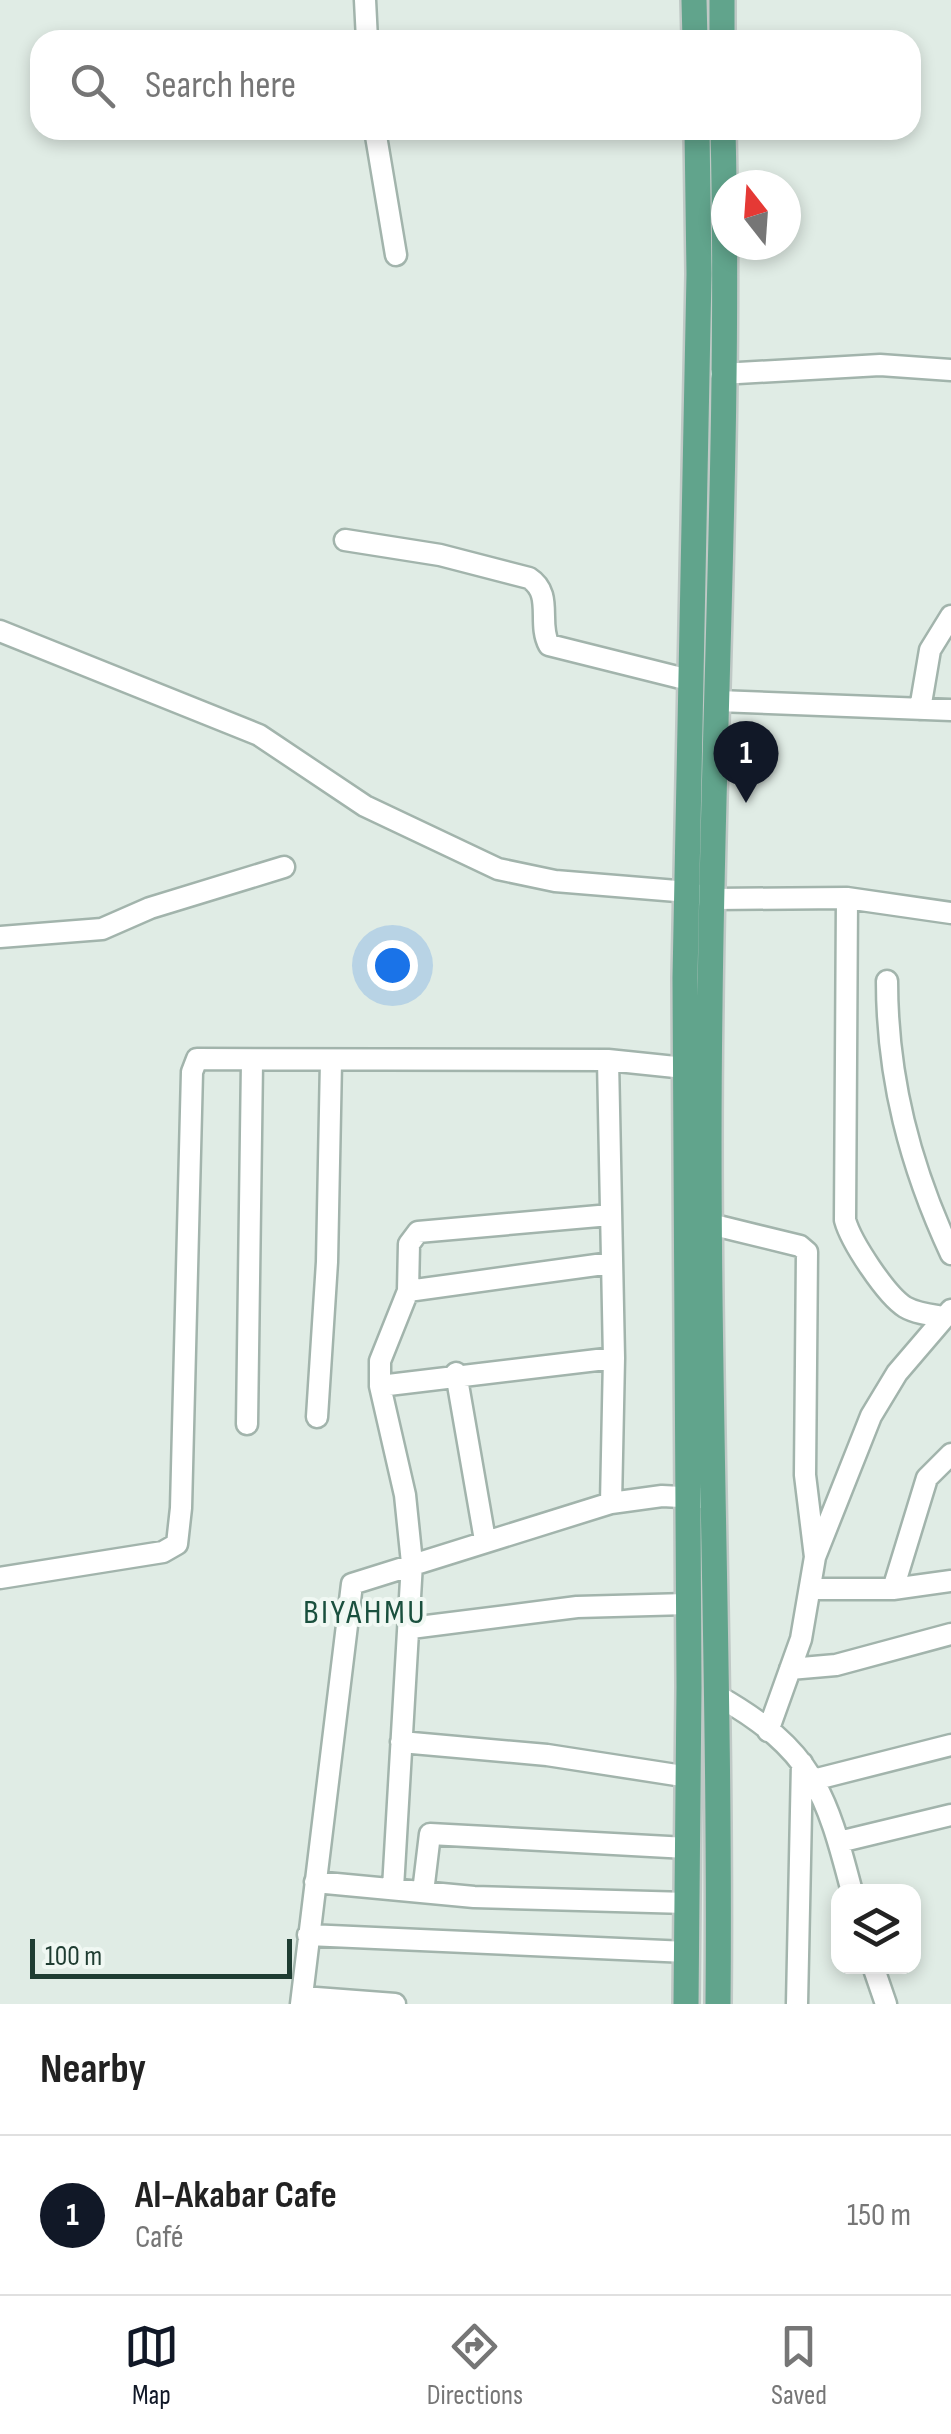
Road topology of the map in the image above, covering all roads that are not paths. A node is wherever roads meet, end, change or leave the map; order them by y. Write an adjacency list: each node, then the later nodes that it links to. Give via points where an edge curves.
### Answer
1 (365, 0): 4 (street)
2 (694, 0): 5 (main road)
3 (722, 0): 6 (main road)
4 (367, 30)
5 (696, 30)
6 (722, 30)
7 (377, 140): 10 (street)
8 (697, 140): 16 (main road)
9 (723, 140): 12 (main road)
10 (396, 254)
11 (951, 370): 12 (street, via 880,365)
12 (721, 374): 17 (main road)
13 (345, 540): 16 (street, via 529,578 544,598 549,646)
14 (951, 616): 18 (street, via 930,650)
15 (0, 631): 21 (street, via 259,735 365,806 469,859 543,880)
16 (688, 680): 21 (main road)
17 (718, 702): 18 (street); 21 (main road)
18 (920, 709): 19 (street)
19 (951, 710)
20 (284, 868): 24 (street, via 102,929)
21 (701, 896): 22 (street); 29 (main road); 31 (main road)
22 (847, 898): 23 (street); 35 (street, via 846,1220 851,1239 894,1297 906,1308)
23 (951, 913)
24 (0, 937)
25 (887, 980): 32 (street, via 892,1073 903,1125)
26 (608, 1060): 27 (street); 29 (street); 30 (street)
27 (331, 1061): 28 (street); 39 (street)
28 (252, 1062): 40 (street); 48 (street, via 208,1058 193,1064 176,1544 164,1552)
29 (685, 1068): 42 (main road)
30 (610, 1215): 33 (street); 34 (street, via 418,1232 408,1244)
31 (710, 1224): 43 (main road); 46 (street, via 807,1252 805,1475)
32 (951, 1254)
33 (611, 1263): 34 (street); 36 (street)
34 (408, 1291): 38 (street, via 383,1351)
35 (948, 1314): 46 (street, via 884,1392)
36 (614, 1358): 37 (street); 44 (street)
37 (456, 1374): 38 (street); 45 (street)
38 (380, 1386): 47 (street, via 405,1494)
39 (317, 1417)
40 (247, 1424)
41 (951, 1454): 50 (street, via 927,1478)
42 (685, 1497): 43 (street); 44 (street); 52 (main road)
43 (716, 1499): 56 (main road)
44 (611, 1503): 45 (street)
45 (486, 1540): 47 (street)
46 (814, 1556): 51 (street)
47 (412, 1563): 53 (street); 65 (street, via 352,1584)
48 (0, 1578)
49 (951, 1581): 50 (street)
50 (893, 1589): 51 (street)
51 (811, 1590): 55 (street)
52 (687, 1604): 53 (street, via 577,1607); 61 (main road)
53 (411, 1628): 58 (street)
54 (951, 1634): 55 (street)
55 (790, 1669): 57 (street)
56 (718, 1696): 57 (street); 76 (main road)
57 (768, 1731): 60 (street)
58 (401, 1742): 61 (street); 67 (street)
59 (951, 1745): 60 (street)
60 (810, 1771): 63 (street); 77 (street)
61 (689, 1776): 64 (main road)
62 (951, 1815): 63 (street)
63 (839, 1842): 66 (street)
64 (688, 1848): 68 (street, via 430,1834); 69 (main road)
65 (315, 1882): 67 (street); 70 (street)
66 (850, 1884)
67 (393, 1888): 68 (street)
68 (423, 1892): 69 (street)
69 (687, 1903): 71 (main road)
70 (308, 1935): 71 (street); 73 (street)
71 (686, 1952): 75 (main road)
72 (876, 1974): 78 (street)
73 (302, 2000): 74 (street)
74 (396, 2004)
75 (686, 2004)
76 (718, 2004)
77 (796, 2004)
78 (886, 2004)

